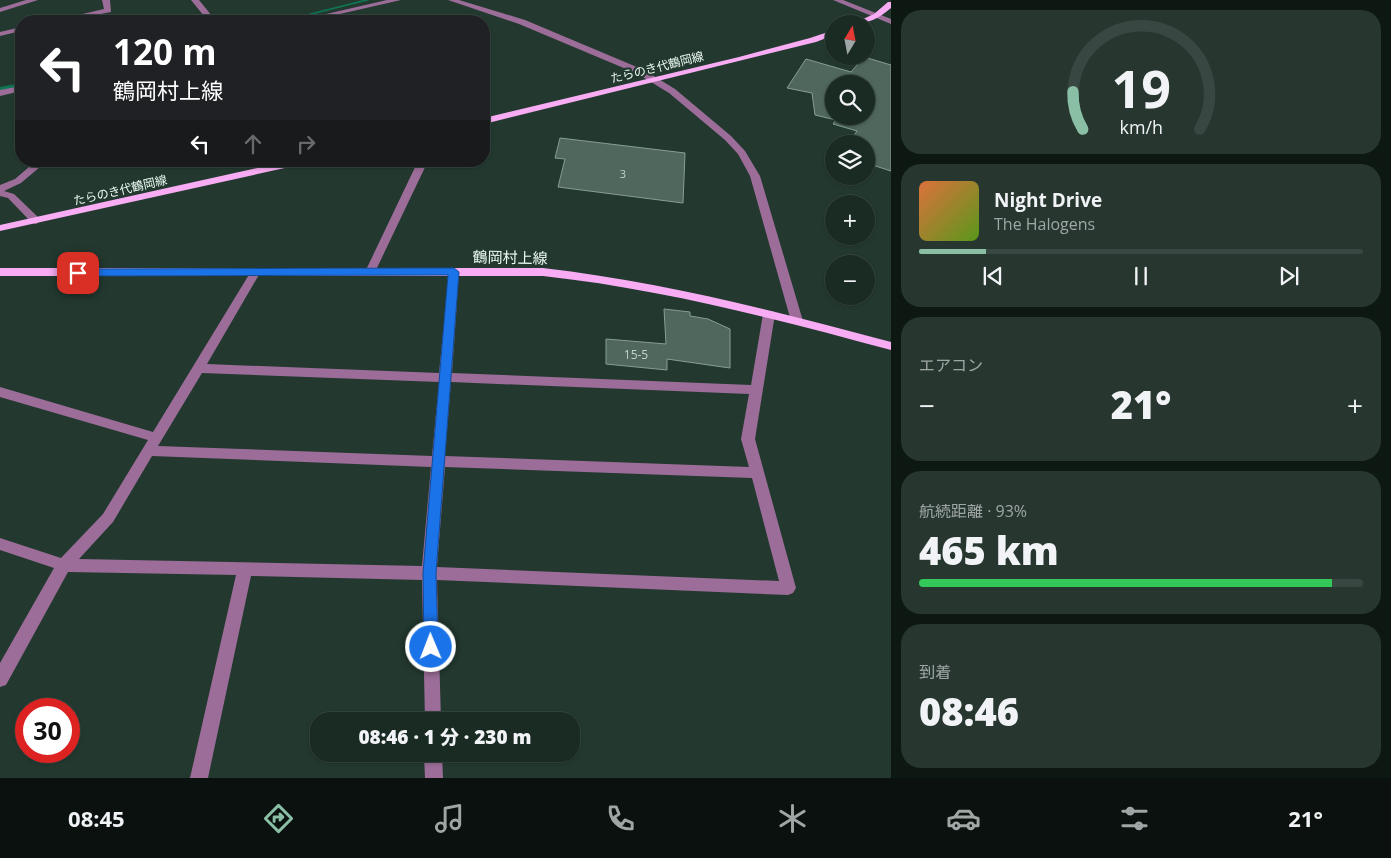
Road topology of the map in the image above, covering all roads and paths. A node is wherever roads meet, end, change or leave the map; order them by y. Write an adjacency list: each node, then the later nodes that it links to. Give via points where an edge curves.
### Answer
1 (34, 0): 8 (street)
2 (106, 0): 9 (street, via 108,10)
3 (195, 0): 10 (street)
4 (397, 0): 11 (street)
5 (452, 0): 17 (street, via 559,36)
6 (837, 0): 12 (street)
7 (891, 4): 12 (main road)
8 (0, 10)
9 (90, 15)
10 (207, 15)
11 (328, 15)
12 (876, 16): 13 (street)
13 (891, 22)
14 (15, 30): 15 (street)
15 (0, 34)
16 (825, 35): 17 (main road, たらのき代鶴岡線)
17 (656, 80): 20 (main road, たらのき代鶴岡線); 32 (street, via 728,138 750,166)
18 (15, 90): 19 (street)
19 (0, 94)
20 (490, 119)
21 (35, 167): 24 (street)
22 (277, 167): 25 (main road, たらのき代鶴岡線)
23 (420, 167): 28 (street)
24 (0, 191): 25 (street, via 10,196)
25 (36, 221): 26 (main road, たらのき代鶴岡線)
26 (0, 228)
27 (0, 272): 30 (main road, 鶴岡村上線)
28 (370, 272): 29 (main road, 鶴岡村上線); 30 (main road, 鶴岡村上線)
29 (454, 272): 31 (main road, 鶴岡村上線, via 543,272 595,277 645,285); 35 (street)
30 (255, 273): 34 (street)
31 (769, 314): 32 (main road, 鶴岡村上線); 36 (street)
32 (797, 321): 33 (main road, 鶴岡村上線)
33 (891, 346)
34 (199, 368): 35 (street); 38 (street)
35 (445, 378): 36 (street); 40 (street)
36 (756, 390): 41 (street, via 748,439)
37 (0, 392): 38 (street)
38 (157, 438): 39 (street)
39 (149, 451): 40 (street); 43 (street, via 108,518)
40 (438, 461): 41 (street); 45 (street)
41 (757, 472): 45 (street, via 788,588)
42 (0, 544): 43 (street)
43 (64, 565): 44 (street); 46 (street)
44 (245, 569): 45 (street); 49 (street)
45 (429, 573): 47 (street)
46 (0, 679)
47 (433, 712)
48 (433, 762): 50 (street)
49 (199, 778)
50 (434, 778)

